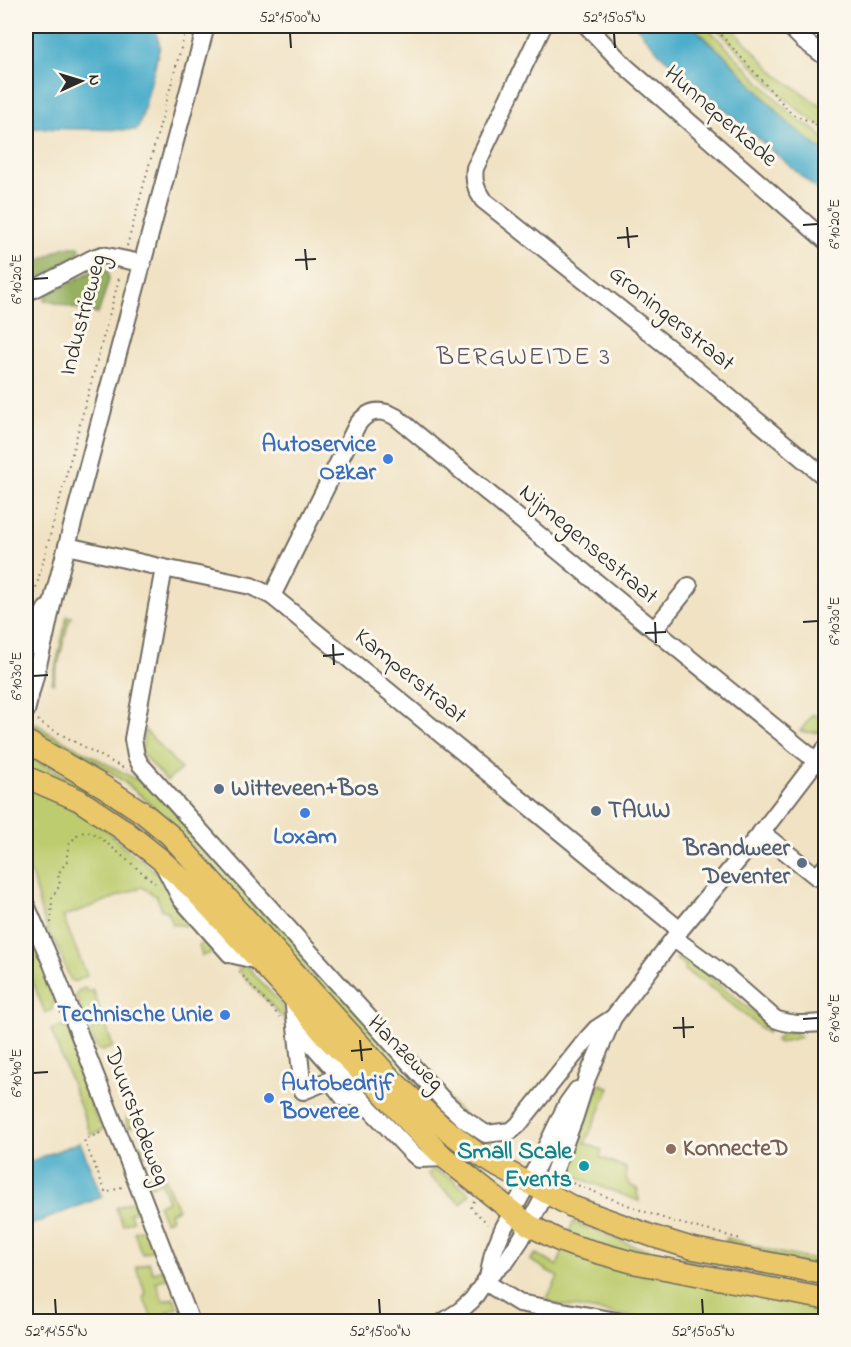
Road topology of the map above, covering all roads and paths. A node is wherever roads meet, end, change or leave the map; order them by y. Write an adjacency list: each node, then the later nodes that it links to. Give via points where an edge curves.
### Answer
1 (187, 26): 10 (path, Industrieweg)
2 (206, 26): 11 (street, Industrieweg)
3 (543, 26): 13 (street, Groningerstraat, via 475,168 478,194)
4 (586, 26): 9 (street, Hunneperkade, via 625,66)
5 (713, 26): 8 (path, via 792,114 814,123)
6 (789, 26): 7 (street)
7 (825, 57)
8 (825, 134)
9 (825, 241)
10 (124, 259): 11 (street); 12 (street, via 102,255 93,258); 19 (path, Industrieweg)
11 (141, 263): 14 (street, Industrieweg)
12 (26, 293)
13 (825, 478)
14 (67, 546): 15 (street, Kamperstraat); 17 (street, Industrieweg)
15 (164, 568): 18 (street, Kamperstraat, via 251,586); 25 (street, via 133,739 136,756)
16 (688, 586): 20 (street)
17 (54, 595): 21 (street, Industrieweg); 22 (street, Industrieweg)
18 (272, 596): 20 (street, Nijmegensestraat, via 357,425 364,416 386,411); 34 (street, Kamperstraat)
19 (31, 608)
20 (654, 630): 24 (street, Nijmegensestraat)
21 (26, 648)
22 (30, 714): 25 (path, via 120,767)
23 (26, 741): 46 (main road, Hanzeweg, via 106,788 170,835 392,1080 458,1140 499,1167)
24 (820, 754): 27 (street)
25 (150, 776): 38 (street, Hanzeweg, via 444,1101 486,1134 511,1131 518,1125 587,1039)
26 (26, 777): 28 (main road, Hanzeweg, via 79,800)
27 (761, 832): 29 (street, via 816,877); 34 (street)
28 (160, 860): 35 (street, Hanzeweg, via 181,899); 36 (main road, Hanzeweg, via 193,889)
29 (825, 866)
30 (157, 885): 33 (path, via 97,835 77,835 58,874 60,885)
31 (26, 896): 33 (street, Duurstedeweg)
32 (26, 905): 33 (street, Duurstedeweg)
33 (43, 929): 43 (street, Duurstedeweg, via 52,964)
34 (677, 934): 38 (street); 39 (street, Kamperstraat, via 775,1018 793,1024)
35 (230, 954): 36 (street); 40 (path, via 234,967 288,1025)
36 (259, 961): 37 (main road, Hanzeweg)
37 (293, 997): 40 (street); 44 (main road, Hanzeweg, via 330,1041)
38 (613, 1018): 41 (street)
39 (825, 1023)
40 (296, 1026): 42 (street); 42 (street, via 303,1091 330,1080 344,1098)
41 (587, 1078): 46 (street); 46 (street, via 567,1104)
42 (358, 1096): 44 (street, via 419,1159)
43 (114, 1127): 45 (street, Duurstedeweg); 45 (path, via 84,1140 106,1193)
44 (445, 1158): 47 (main road, Hanzeweg)
45 (135, 1181): 52 (street, Duurstedeweg)
46 (542, 1184): 47 (street); 48 (path); 49 (main road, Hanzeweg, via 582,1211 652,1236 691,1248)
47 (521, 1219): 50 (street, via 507,1260); 51 (main road, Hanzeweg, via 558,1240 634,1263)
48 (744, 1240)
49 (825, 1274)
50 (486, 1279): 53 (street, via 466,1305); 54 (street, via 519,1303)
51 (825, 1299)
52 (191, 1322)
53 (443, 1322)
54 (622, 1322)

